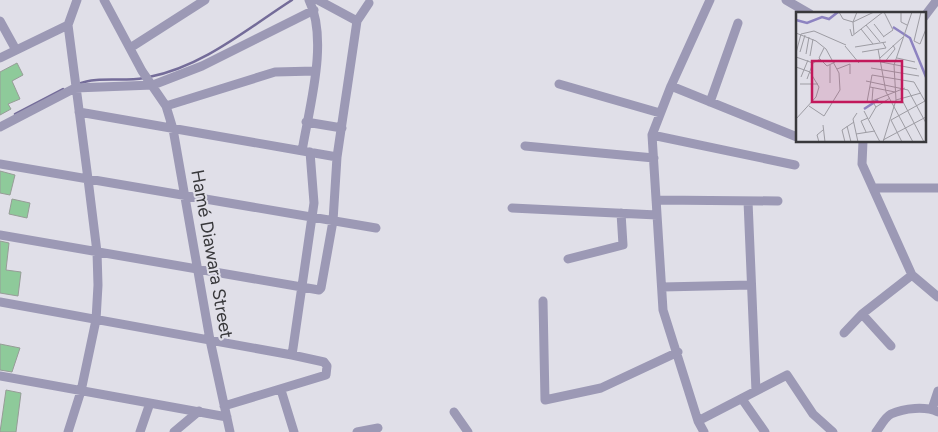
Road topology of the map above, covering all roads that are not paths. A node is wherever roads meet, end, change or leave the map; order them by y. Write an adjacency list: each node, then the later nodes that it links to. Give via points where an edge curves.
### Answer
1 (77, 0): 14 (street)
2 (104, 0): 15 (street, Hamé Diawara Street)
3 (205, 0): 15 (street)
4 (710, 0): 22 (street)
5 (786, 0): 9 (street)
6 (936, 0): 10 (street)
7 (314, 3): 12 (street); 18 (street, via 318,44); 19 (street, via 202,66)
8 (369, 3): 12 (street)
9 (807, 12)
10 (926, 14)
11 (0, 21): 16 (street)
12 (357, 21): 29 (street)
13 (738, 23): 23 (street)
14 (68, 25): 16 (street); 20 (street)
15 (130, 48): 19 (street, Hamé Diawara Street)
16 (16, 50): 17 (street)
17 (0, 58)
18 (315, 71): 24 (street, via 275,72); 27 (street)
19 (152, 83): 20 (street); 24 (street, Hamé Diawara Street)
20 (75, 84): 25 (street); 28 (street)
21 (559, 84): 26 (street)
22 (671, 86): 23 (street); 26 (street)
23 (710, 102): 32 (street)
24 (166, 106): 30 (street, Hamé Diawara Street)
25 (79, 112): 30 (street); 40 (street)
26 (660, 113): 31 (street)
27 (306, 122): 29 (street); 35 (street)
28 (0, 127)
29 (342, 128): 36 (street)
30 (173, 129): 35 (street); 43 (street, Hamé Diawara Street)
31 (652, 135): 37 (street); 39 (street)
32 (796, 137)
33 (863, 142): 41 (street, via 862,164)
34 (525, 146): 37 (street)
35 (306, 152): 36 (street); 50 (street, via 314,203)
36 (338, 157): 51 (street)
37 (654, 158): 44 (street)
38 (0, 164): 40 (street)
39 (795, 165)
40 (88, 179): 43 (street); 54 (street)
41 (873, 188): 42 (street); 57 (street)
42 (938, 188)
43 (186, 196): 50 (street); 56 (street, Hamé Diawara Street)
44 (656, 200): 45 (street); 49 (street)
45 (748, 201): 46 (street); 58 (street)
46 (778, 201)
47 (512, 208): 48 (street)
48 (621, 213): 49 (street); 55 (street, via 623,245)
49 (657, 215): 59 (street)
50 (312, 217): 51 (street); 60 (street)
51 (333, 221): 52 (street); 60 (street, via 321,288)
52 (376, 228)
53 (0, 235): 54 (street)
54 (97, 252): 56 (street); 65 (street)
55 (568, 259)
56 (198, 270): 60 (street); 67 (street, Hamé Diawara Street)
57 (912, 274): 61 (street); 64 (street)
58 (751, 285): 59 (street); 75 (street)
59 (662, 287): 69 (street, via 663,310)
60 (302, 288): 70 (street)
61 (938, 297)
62 (543, 301): 69 (street, via 546,400 601,388)
63 (0, 302): 65 (street)
64 (862, 314): 66 (street); 68 (street)
65 (96, 320): 67 (street); 73 (street)
66 (844, 333)
67 (210, 340): 70 (street); 78 (street, Hamé Diawara Street)
68 (891, 346)
69 (678, 352): 83 (street)
70 (292, 355): 72 (street, via 324,362 328,371 326,376)
71 (0, 376): 73 (street)
72 (281, 390): 78 (street); 89 (street)
73 (81, 391): 77 (street); 85 (street)
74 (938, 391): 80 (street)
75 (756, 392): 76 (street); 94 (street, via 787,375 813,414)
76 (742, 398): 83 (street); 93 (street)
77 (150, 403): 79 (street); 86 (street)
78 (224, 406): 82 (street, Hamé Diawara Street)
79 (199, 411): 82 (street); 87 (street)
80 (935, 411): 95 (street, via 912,409 890,414)
81 (454, 412): 91 (street)
82 (227, 417): 88 (street, Hamé Diawara Street)
83 (698, 422): 92 (street)
84 (378, 428): 90 (street)
85 (68, 432)
86 (140, 432)
87 (174, 432)
88 (230, 432)
89 (294, 432)
90 (357, 432)
91 (468, 432)
92 (704, 432)
93 (765, 432)
94 (833, 432)
95 (876, 432)

